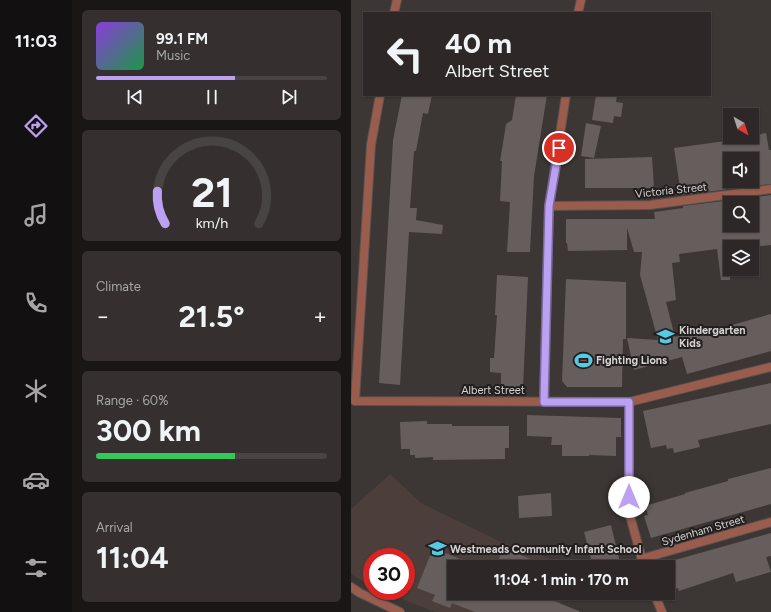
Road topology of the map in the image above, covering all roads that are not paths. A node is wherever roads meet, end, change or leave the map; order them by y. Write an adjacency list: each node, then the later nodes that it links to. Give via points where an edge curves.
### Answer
1 (397, 0): 3 (street)
2 (581, 0): 4 (street)
3 (394, 12)
4 (578, 12)
5 (379, 96): 10 (street, Albert Street, via 371,144 355,401)
6 (566, 96): 8 (street)
7 (771, 189): 8 (street, Victoria Street, via 650,205)
8 (549, 206): 10 (street)
9 (771, 367): 11 (street, Albert Street)
10 (544, 402): 11 (street, Albert Street)
11 (629, 402): 13 (street, via 629,512)
12 (771, 522): 13 (street, Sydenham Street)
13 (641, 559)
14 (351, 587): 16 (street)
15 (656, 600): 17 (street)
16 (400, 612)
17 (662, 612)

